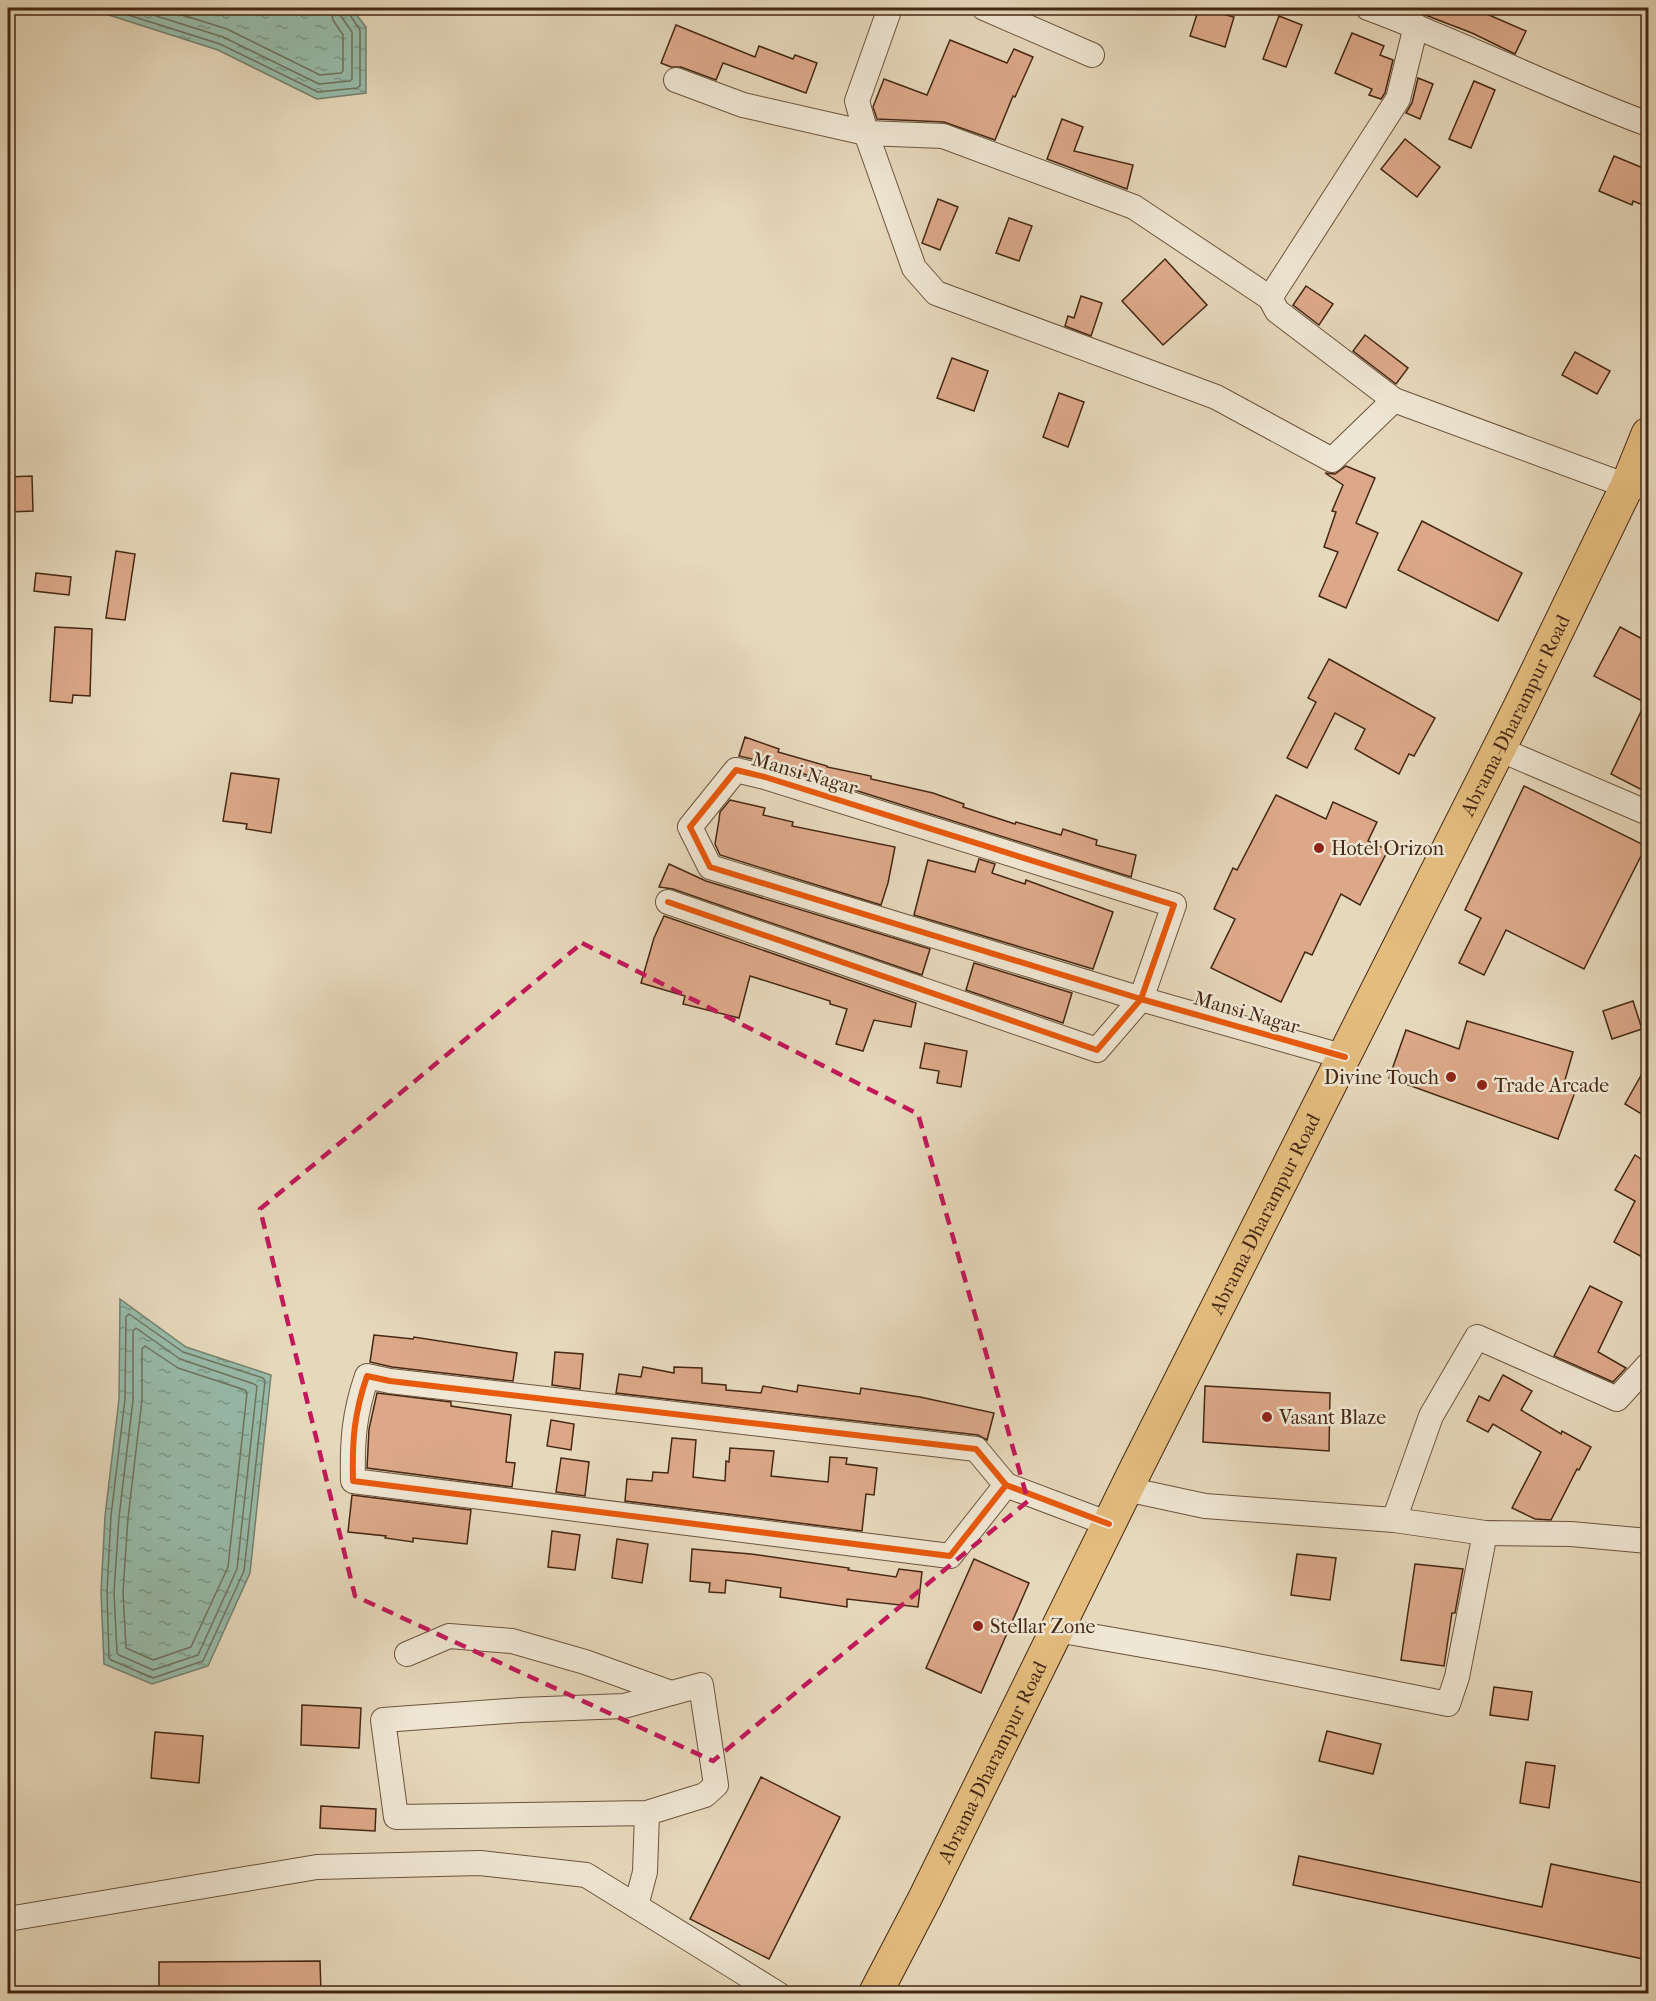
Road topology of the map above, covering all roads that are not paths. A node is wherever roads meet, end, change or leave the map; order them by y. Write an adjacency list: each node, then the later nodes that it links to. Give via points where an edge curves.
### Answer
1 (890, 8): 8 (street, via 857,101)
2 (984, 8): 5 (street)
3 (1368, 8): 4 (street)
4 (1416, 26): 7 (street); 9 (street, via 1398,99)
5 (1092, 55)
6 (676, 80): 8 (street, via 742,105)
7 (1648, 124)
8 (866, 134): 9 (street, via 944,136 1134,207); 10 (street, via 914,268 936,292 1216,397 1332,460)
9 (1270, 298): 10 (street, via 1277,311)
10 (1394, 400): 12 (street)
11 (1648, 434): 12 (main road, Abrama-Dharampur Road)
12 (1638, 487): 13 (main road, Abrama-Dharampur Road)
13 (1499, 749): 14 (street); 17 (main road, Abrama-Dharampur Road)
14 (1648, 813)
15 (668, 902): 16 (street, Mansi Nagar, via 1097,1050)
16 (1141, 999): 16 (street, Mansi Nagar, via 1174,905 736,770 690,827 710,867); 17 (street, Mansi Nagar)
17 (1345, 1057): 20 (main road, Abrama-Dharampur Road)
18 (1648, 1365): 21 (street, via 1617,1399 1477,1337 1431,1416)
19 (1006, 1485): 19 (street, via 950,1556 353,1481 353,1434 357,1404 367,1376 976,1449); 22 (street)
20 (1126, 1489): 21 (street, via 1205,1506); 22 (main road, Abrama-Dharampur Road)
21 (1394, 1520): 23 (street)
22 (1109, 1524): 25 (main road, Abrama-Dharampur Road)
23 (1485, 1533): 24 (street, via 1571,1534); 25 (street, via 1457,1677 1448,1704)
24 (1648, 1541)
25 (1057, 1630): 32 (main road, Abrama-Dharampur Road)
26 (407, 1654): 27 (street, via 449,1636 513,1641)
27 (671, 1693): 28 (street, via 701,1685 716,1785 705,1795); 28 (street, via 624,1706 383,1720 396,1817)
28 (647, 1813): 29 (street, via 645,1872)
29 (636, 1906): 30 (street, via 586,1875 468,1864 316,1867); 31 (street)
30 (8, 1919)
31 (778, 1994)
32 (874, 1994)

